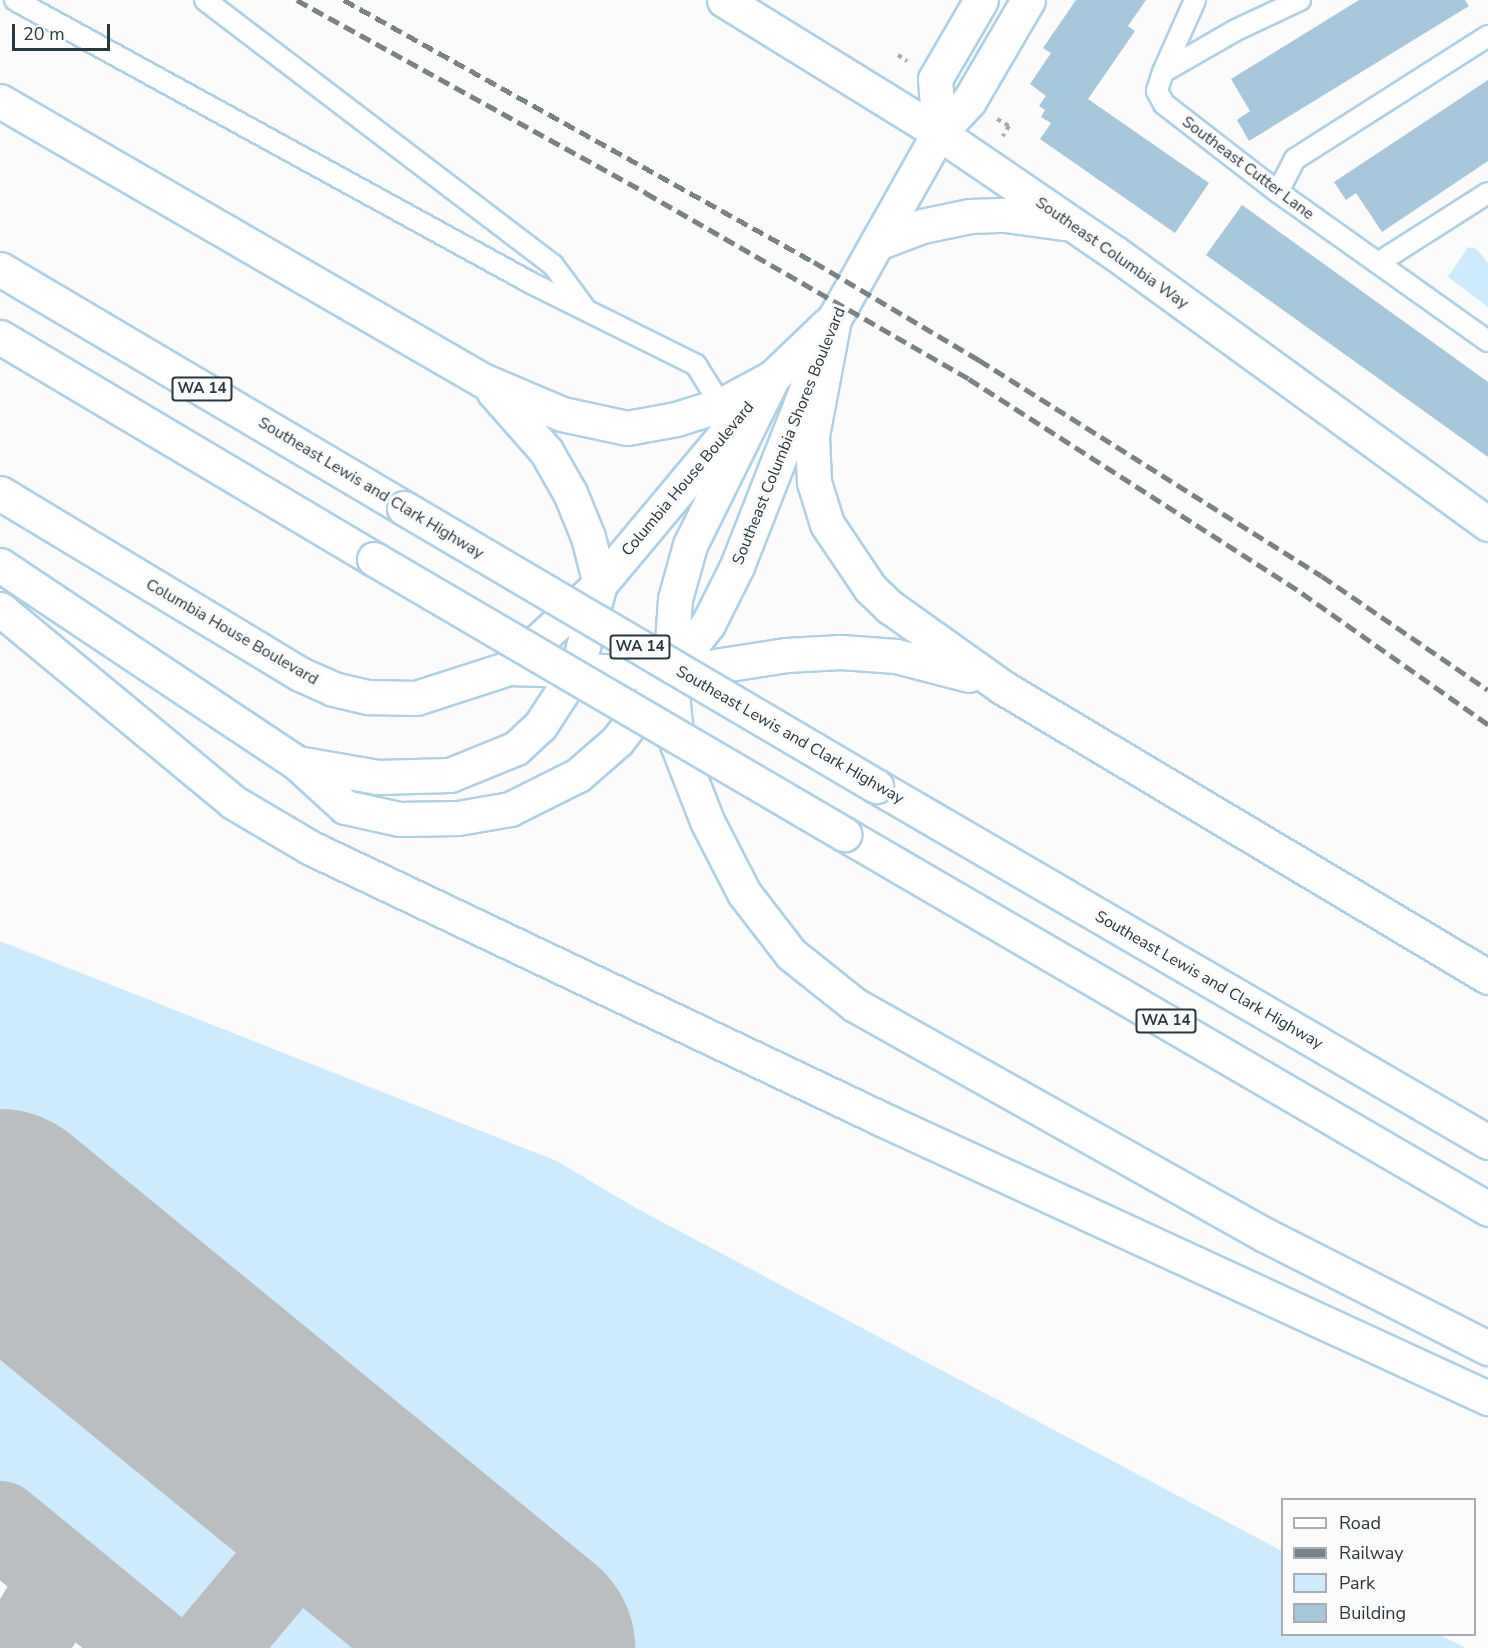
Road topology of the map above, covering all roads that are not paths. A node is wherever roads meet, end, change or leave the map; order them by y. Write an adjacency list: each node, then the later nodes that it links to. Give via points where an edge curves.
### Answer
1 (15, 0): 18 (lane, via 521,278)
2 (205, 0): 18 (lane, via 553,265)
3 (724, 0): 11 (main road, Southeast Columbia Way)
4 (981, 0): 11 (main road, via 935,79)
5 (1028, 0): 11 (main road, Southeast Columbia Shores Boulevard, via 969,101)
6 (1195, 0): 9 (lane)
7 (1300, 0): 9 (lane, via 1236,30)
8 (1488, 36): 12 (lane, via 1295,159)
9 (1163, 72): 12 (lane, Southeast Cutter Lane, via 1157,91 1164,104)
10 (0, 101): 23 (main road)
11 (939, 133): 14 (main road, Southeast Columbia Way); 15 (main road, Southeast Columbia Shores Boulevard)
12 (1278, 192): 16 (lane, Southeast Cutter Lane)
13 (1488, 193): 16 (lane)
14 (1075, 225): 15 (main road, via 1040,218 970,216 922,226); 26 (main road, Southeast Columbia Way)
15 (876, 243): 19 (main road, Southeast Columbia Shores Boulevard)
16 (1378, 262): 21 (lane, Southeast Cutter Lane)
17 (0, 269): 36 (main road, Southeast Lewis and Clark Highway / WA 14, bridge)
18 (586, 309): 24 (lane, via 696,365)
19 (834, 319): 22 (main road, Columbia House Boulevard); 32 (main road, Southeast Columbia Shores Boulevard, via 737,566 708,624); 33 (main road, via 812,435 814,482 826,524 851,565 890,607)
20 (0, 337): 37 (main road, WA 14, bridge)
21 (1488, 341)
22 (773, 377): 24 (main road); 28 (main road, Columbia House Boulevard); 32 (main road, via 690,545 675,599)
23 (482, 380): 24 (main road, via 562,414 627,428); 28 (main road, via 517,413 552,462 588,537)
24 (721, 405)
25 (0, 493): 30 (main road, Columbia House Boulevard, via 227,632 333,689 369,697 416,698)
26 (1488, 524)
27 (0, 565): 34 (main road)
28 (600, 584): 30 (main road, Columbia House Boulevard); 31 (main road)
29 (0, 609): 39 (main road, via 233,802 311,848 897,1126)
30 (509, 668): 31 (main road)
31 (577, 669): 32 (main road); 34 (main road, via 540,726 516,748 450,775 378,777)
32 (670, 673): 33 (main road, via 786,655 841,652 896,656 950,668); 34 (main road, via 617,741 578,775 510,808 458,818 399,819 345,807); 38 (main road, via 676,744 707,821 744,893 791,954 865,1011 1265,1235)
33 (1002, 687): 35 (main road)
34 (297, 763)
35 (1488, 977)
36 (1488, 1142)
37 (1488, 1209)
38 (1488, 1348)
39 (1488, 1398)

